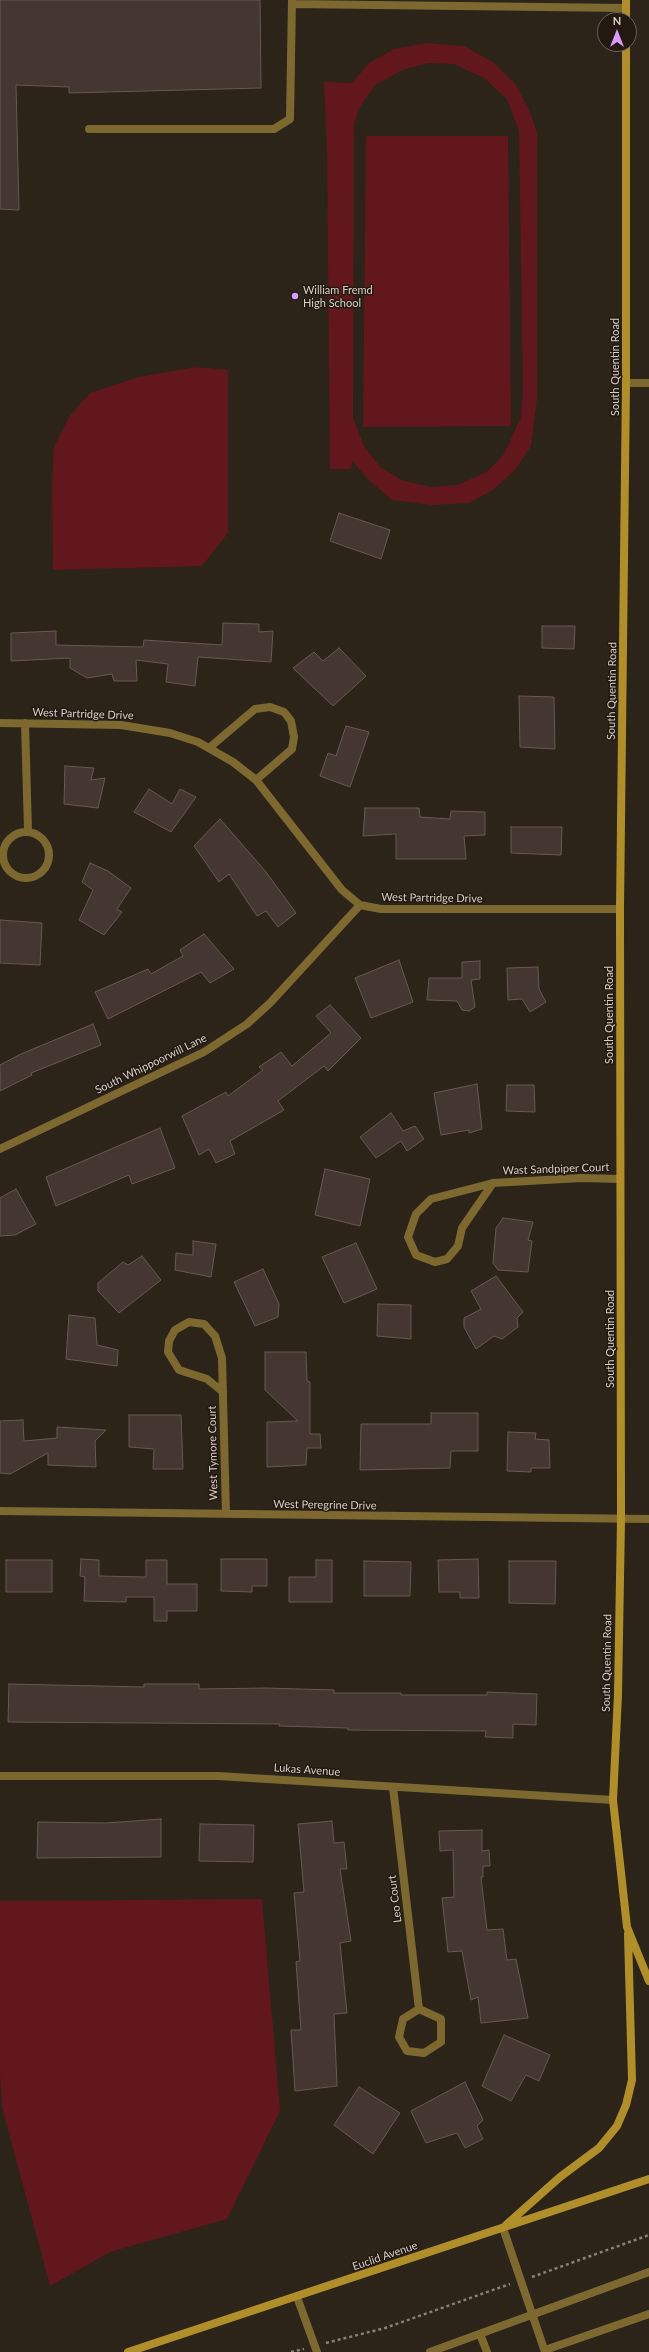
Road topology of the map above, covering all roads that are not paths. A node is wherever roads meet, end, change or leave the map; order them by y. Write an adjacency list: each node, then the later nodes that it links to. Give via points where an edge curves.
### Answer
1 (292, 2): 2 (street); 5 (street, via 290,119 274,129)
2 (336, 2): 3 (street)
3 (626, 4)
4 (626, 52): 6 (main road, South Quentin Road)
5 (89, 128)
6 (626, 383): 7 (street); 14 (main road, South Quentin Road)
7 (649, 383)
8 (0, 723): 9 (street, West Partridge Drive)
9 (25, 723): 10 (street, West Partridge Drive, via 148,728 170,732); 12 (street)
10 (209, 748): 11 (street, West Partridge Drive); 11 (street, via 255,709 270,707 284,712 291,721 294,737 292,749)
11 (256, 780): 13 (street, West Partridge Drive, via 342,890)
12 (28, 831): 12 (street, via 14,835 8,840 3,854 10,872 28,878 39,875 45,869 50,854 42,837)
13 (360, 905): 14 (street, West Partridge Drive, via 381,909); 15 (street, South Whippoorwill Lane, via 270,1003 241,1028 204,1052)
14 (620, 909): 16 (main road, South Quentin Road)
15 (0, 1149)
16 (620, 1178): 17 (street, Wast Sandpiper Court); 22 (main road, South Quentin Road)
17 (493, 1183): 17 (street, Wast Sandpiper Court, via 431,1199 416,1214 408,1237 416,1255 435,1262 447,1259 458,1246 462,1228)
18 (223, 1392): 18 (street, West Tymore Court, via 222,1358 215,1336 204,1324 189,1322 175,1330 169,1341 168,1352 179,1370 207,1379); 20 (street, West Tymore Court)
19 (0, 1511): 20 (street, West Peregrine Drive)
20 (226, 1514): 22 (street, West Peregrine Drive)
21 (649, 1519): 22 (street, West Peregrine Drive)
22 (621, 1520): 25 (main road, South Quentin Road)
23 (0, 1776): 24 (street, Lukas Avenue, via 218,1776)
24 (393, 1787): 25 (street, Lukas Avenue); 28 (street, Leo Court)
25 (613, 1800): 26 (main road, South Quentin Road)
26 (628, 1927): 27 (main road, South Quentin Road); 30 (main road, via 632,2080 617,2126 599,2148 560,2177)
27 (649, 1981)
28 (419, 2009): 28 (street, via 403,2019 399,2037 407,2051 424,2053 441,2042 441,2019)
29 (649, 2179): 30 (main road, Euclid Avenue)
30 (503, 2228): 32 (main road, Euclid Avenue); 34 (street)
31 (649, 2272): 34 (street)
32 (297, 2297): 36 (street); 38 (main road, Euclid Avenue)
33 (649, 2314): 37 (street)
34 (533, 2316): 35 (street); 37 (street)
35 (480, 2334): 39 (street); 40 (street)
36 (316, 2349)
37 (545, 2351)
38 (128, 2352)
39 (430, 2352)
40 (486, 2352)

